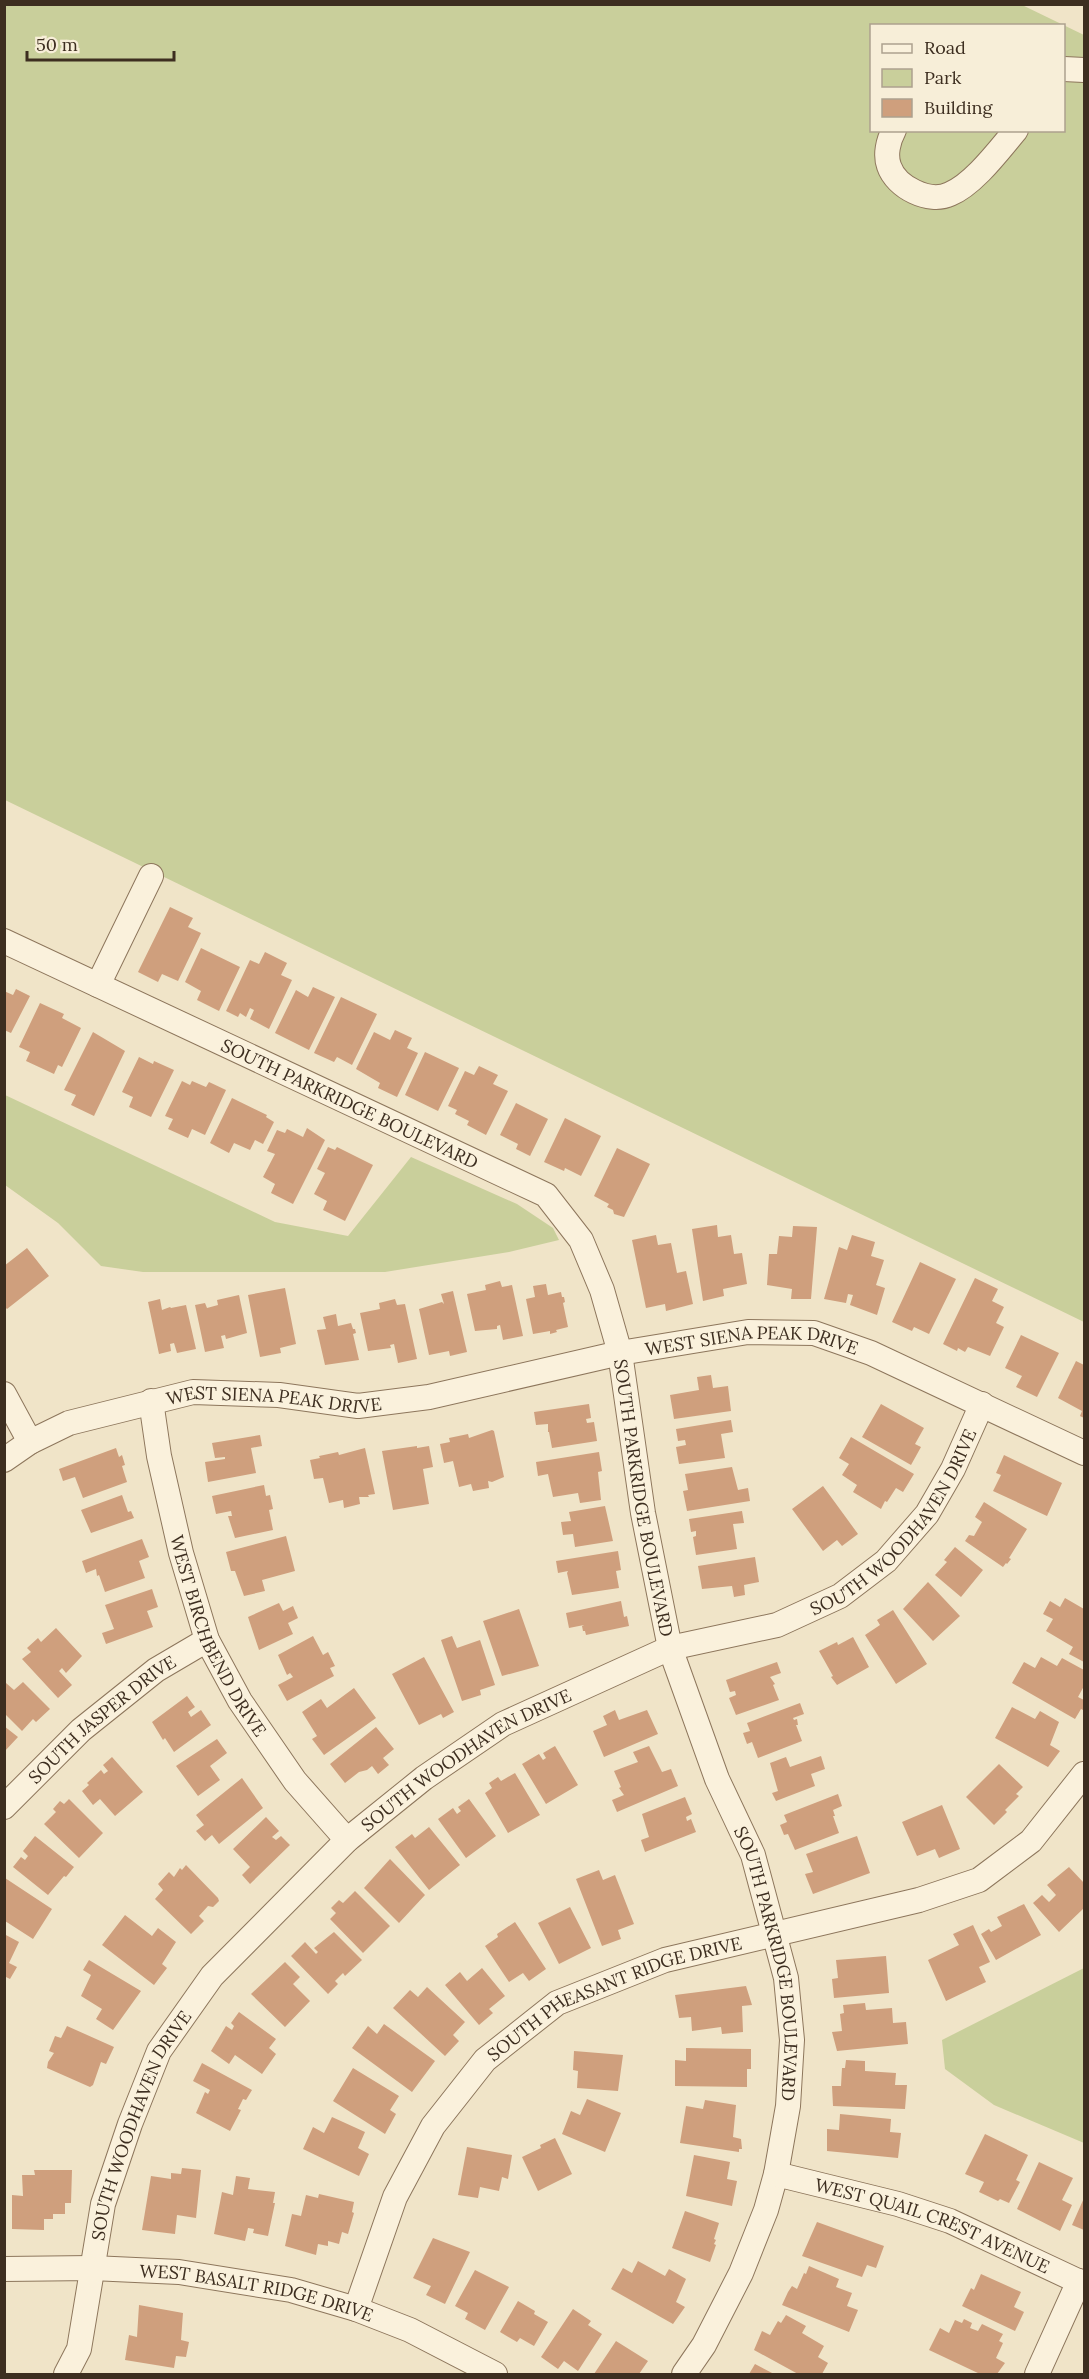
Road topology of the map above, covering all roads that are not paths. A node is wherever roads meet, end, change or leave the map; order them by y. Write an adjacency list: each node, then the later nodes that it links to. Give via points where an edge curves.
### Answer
1 (893, 132): 2 (street, via 887,158 893,173 906,186 933,197 950,195 965,184)
2 (1014, 132)
3 (151, 876): 5 (street)
4 (4, 941): 5 (street, SOUTH PARKRIDGE BOULEVARD)
5 (98, 985): 6 (street, SOUTH PARKRIDGE BOULEVARD, via 546,1196 582,1240 602,1290)
6 (620, 1353): 8 (street, WEST SIENA PEAK DRIVE, via 429,1397 358,1406 279,1395 193,1392); 9 (street, WEST SIENA PEAK DRIVE, via 748,1332 814,1333 871,1353); 14 (street, SOUTH PARKRIDGE BOULEVARD, via 643,1514)
7 (4, 1394): 10 (street)
8 (151, 1401): 10 (street, WEST SIENA PEAK DRIVE, via 69,1423); 13 (street, WEST BIRCHBEND DRIVE, via 179,1542)
9 (982, 1404): 11 (street, WEST SIENA PEAK DRIVE); 14 (street, SOUTH WOODHAVEN DRIVE, via 927,1514 886,1561 840,1596 777,1625)
10 (30, 1442): 12 (street, WEST SIENA PEAK DRIVE)
11 (1084, 1453)
12 (4, 1460)
13 (207, 1640): 16 (street, SOUTH JASPER DRIVE, via 156,1670 81,1730); 17 (street, WEST BIRCHBEND DRIVE, via 240,1701 295,1781)
14 (670, 1648): 17 (street, SOUTH WOODHAVEN DRIVE, via 503,1724 424,1778); 18 (street, SOUTH PARKRIDGE BOULEVARD, via 717,1779 753,1855)
15 (1084, 1774): 18 (street, SOUTH PHEASANT RIDGE DRIVE, via 1031,1841 979,1880 919,1900)
16 (4, 1807)
17 (347, 1840): 20 (street, SOUTH WOODHAVEN DRIVE, via 212,1976 159,2051 103,2204)
18 (776, 1933): 19 (street, SOUTH PARKRIDGE BOULEVARD, via 786,1978 792,2040 788,2106); 23 (street, SOUTH PHEASANT RIDGE DRIVE, via 665,1960 557,2003 485,2060 433,2126 411,2166 395,2197)
19 (776, 2174): 22 (street, WEST QUAIL CREST AVENUE, via 950,2221); 26 (street, SOUTH PARKRIDGE BOULEVARD, via 741,2273 704,2345)
20 (92, 2268): 21 (street, WEST BASALT RIDGE DRIVE); 23 (street, WEST BASALT RIDGE DRIVE, via 178,2272 291,2290); 24 (street, SOUTH WOODHAVEN DRIVE, via 78,2349)
21 (4, 2270)
22 (1082, 2282): 27 (street)
23 (356, 2309): 25 (street, WEST BASALT RIDGE DRIVE, via 410,2330)
24 (66, 2374)
25 (495, 2374)
26 (684, 2374)
27 (1037, 2374)

